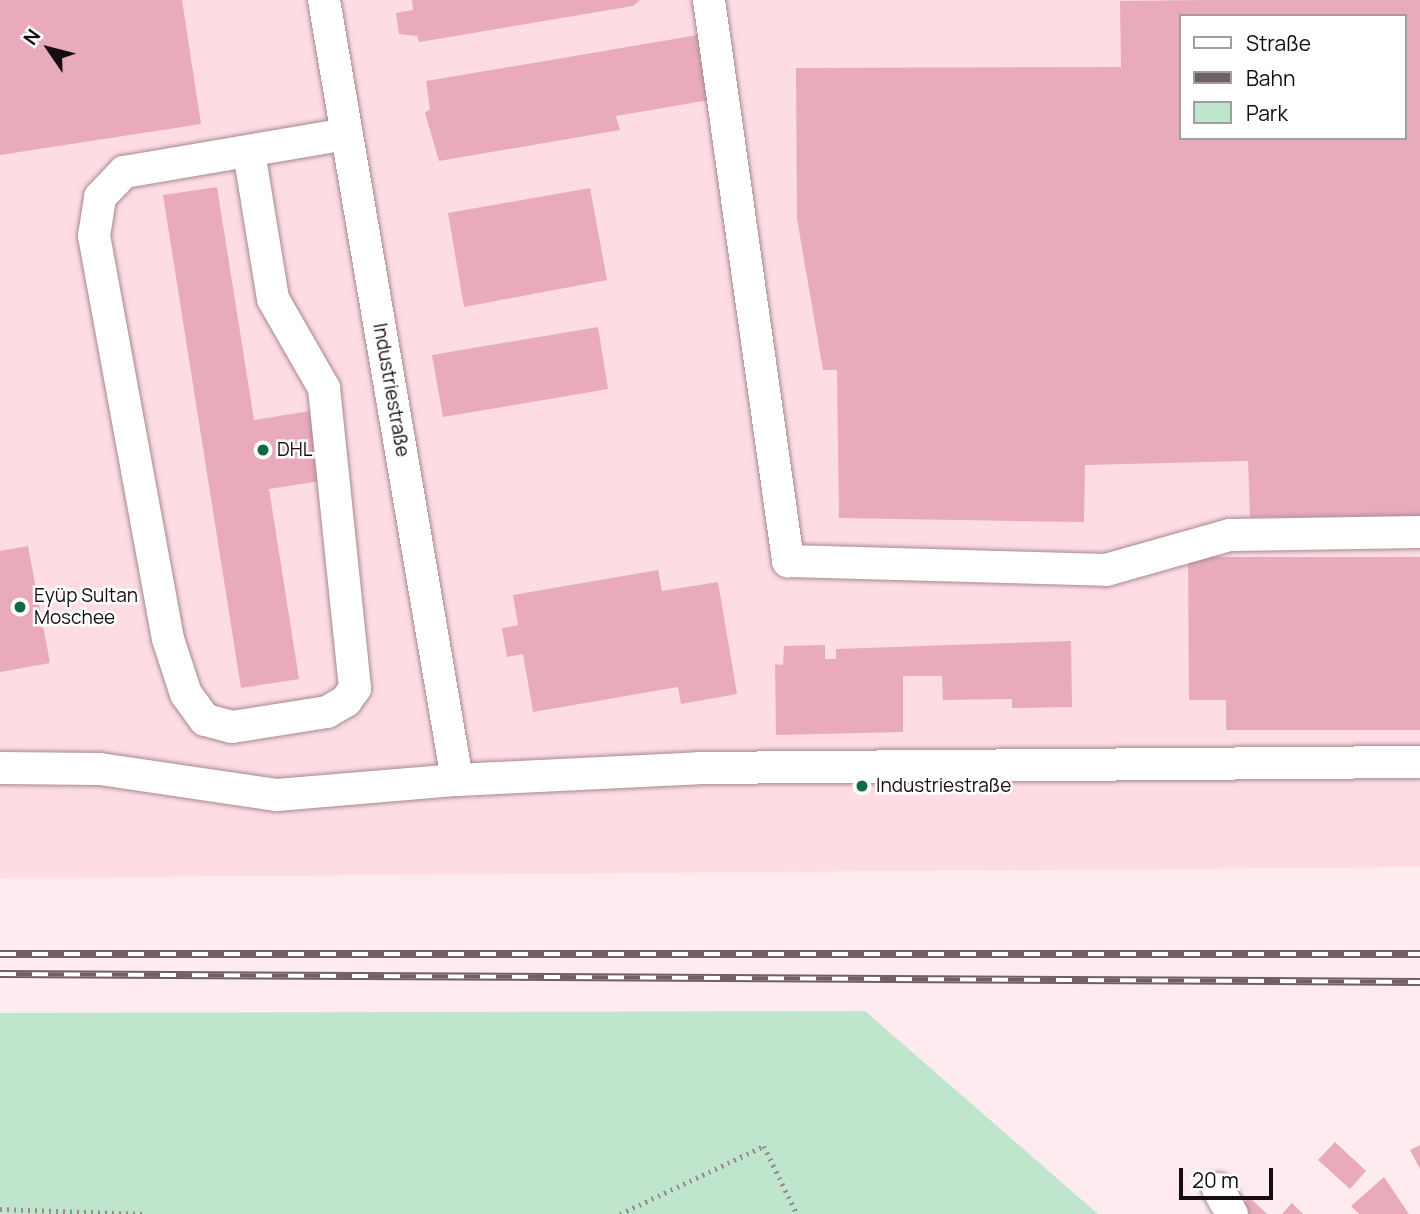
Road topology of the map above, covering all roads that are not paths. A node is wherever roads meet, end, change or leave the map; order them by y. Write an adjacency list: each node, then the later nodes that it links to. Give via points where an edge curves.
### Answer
1 (324, 0): 3 (street, Industriestraße)
2 (709, 0): 5 (street, via 788,561 1106,570 1230,535)
3 (347, 134): 4 (street); 8 (street, Industriestraße)
4 (249, 152): 4 (street, via 124,172 100,197 94,236 168,639 186,694 205,720 232,727 327,712 346,701 355,688 324,388 273,299)
5 (1420, 532)
6 (1420, 762): 8 (street, via 699,768)
7 (0, 768): 8 (street, via 100,769 276,795)
8 (457, 780)

